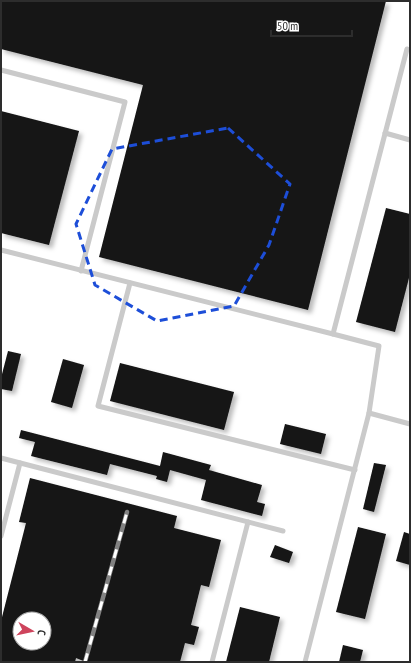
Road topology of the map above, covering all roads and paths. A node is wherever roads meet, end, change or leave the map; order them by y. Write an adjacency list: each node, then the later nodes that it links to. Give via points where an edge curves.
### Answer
1 (407, 49): 3 (lane)
2 (1, 70): 6 (lane, via 125,102)
3 (385, 133): 4 (lane); 8 (lane)
4 (410, 140)
5 (1, 250): 6 (lane)
6 (81, 271): 7 (lane)
7 (130, 283): 8 (lane); 13 (lane, via 98,406)
8 (333, 334): 9 (lane, via 379,346)
9 (369, 413): 10 (lane); 13 (lane)
10 (410, 424)
11 (1, 458): 12 (lane)
12 (20, 463): 14 (lane); 16 (lane)
13 (355, 470): 18 (lane)
14 (248, 522): 15 (lane); 17 (lane)
15 (284, 531)
16 (1, 536)
17 (212, 662)
18 (305, 662)

